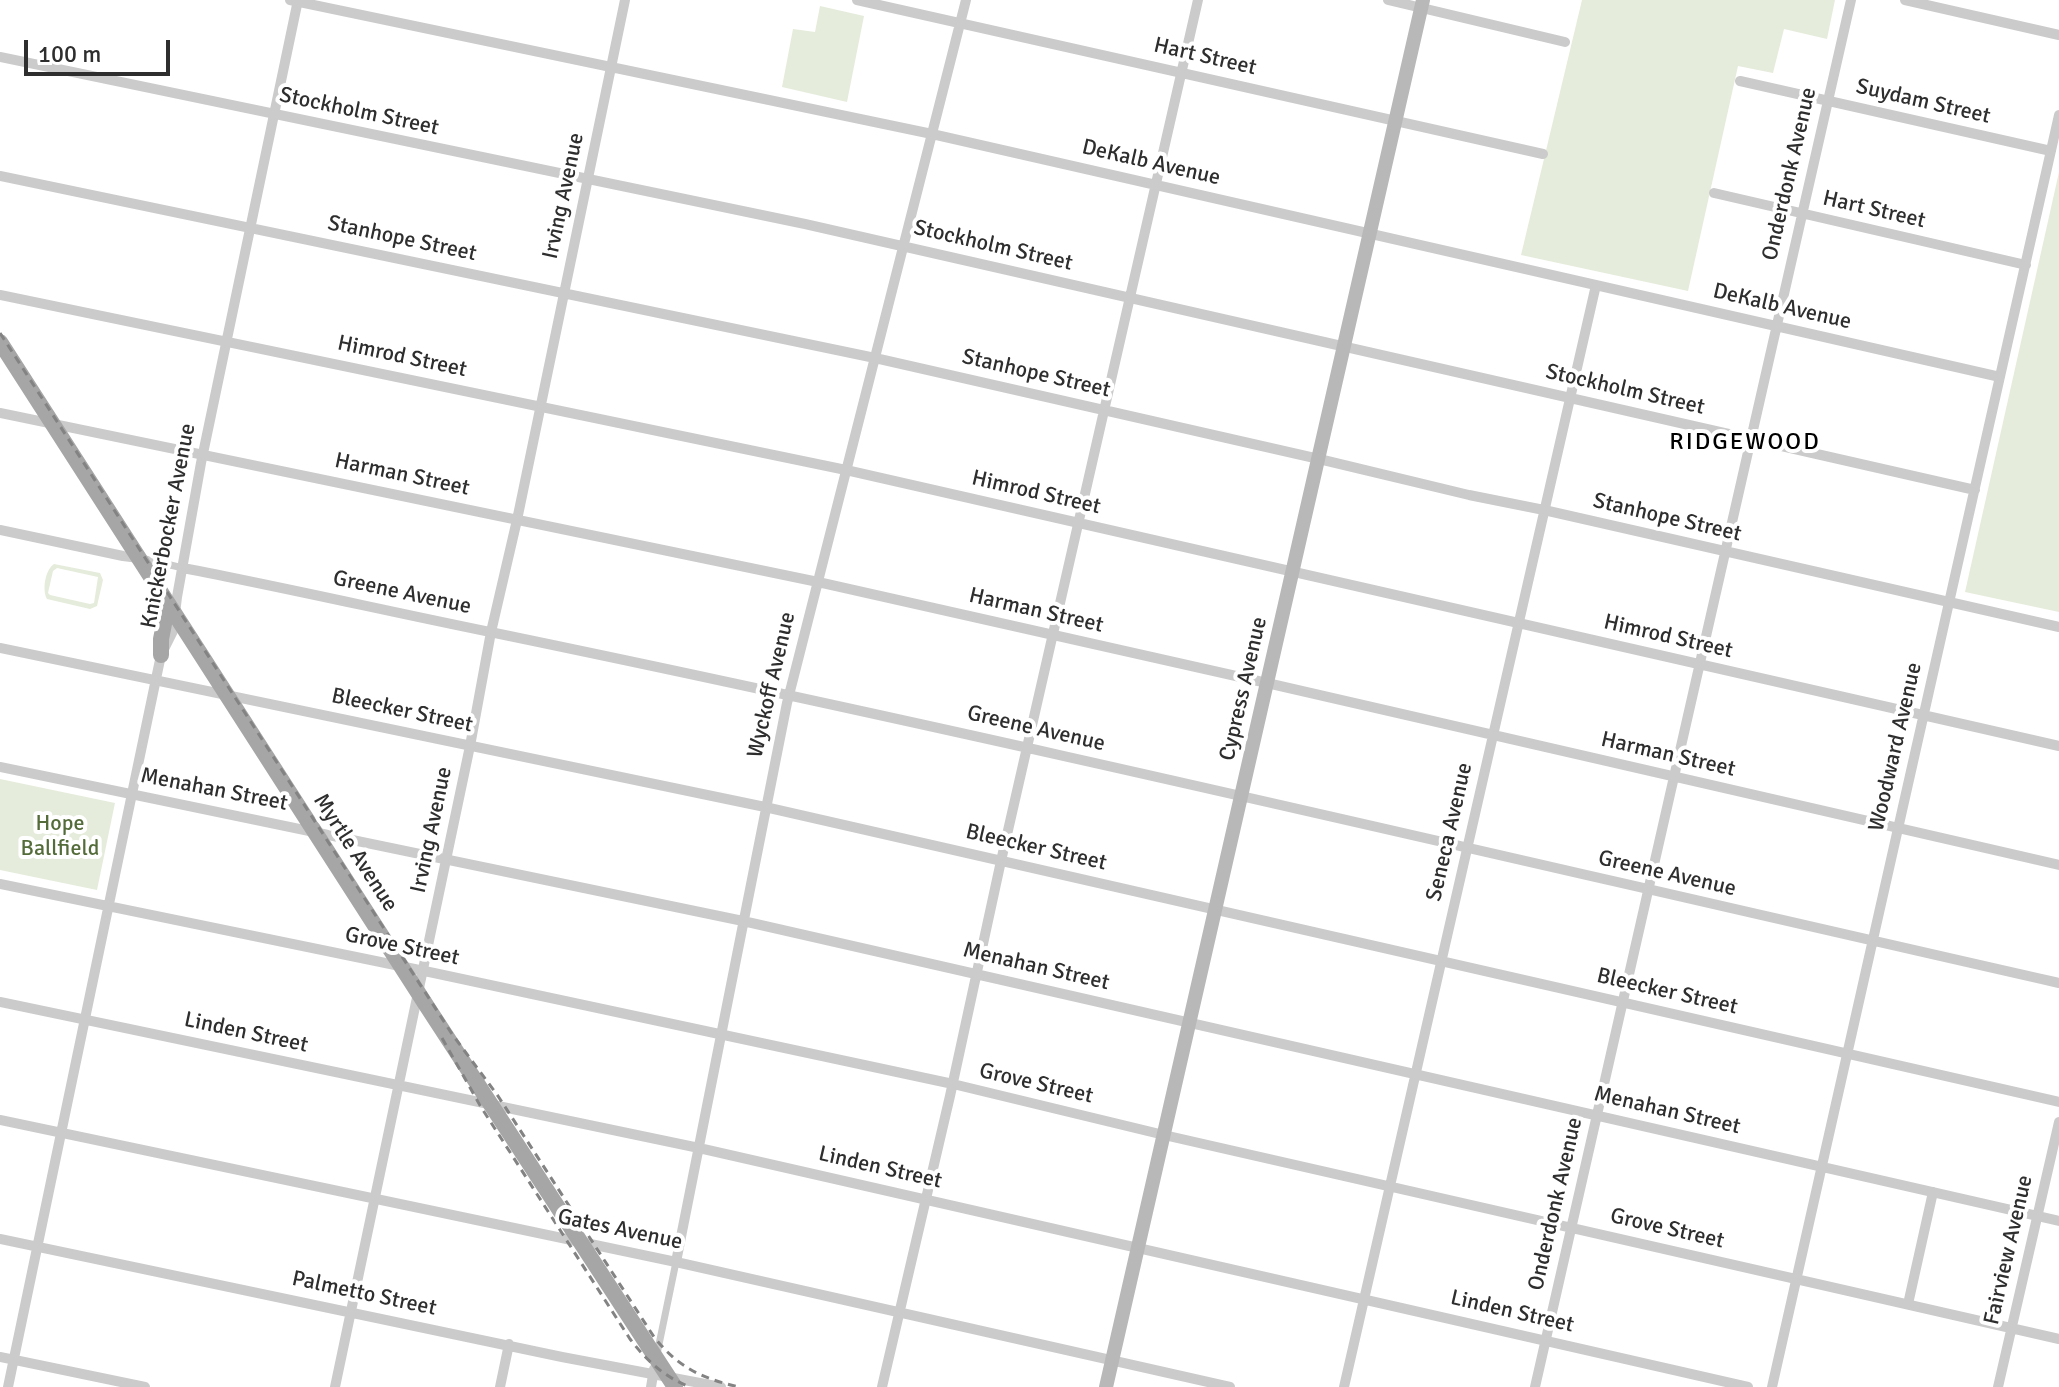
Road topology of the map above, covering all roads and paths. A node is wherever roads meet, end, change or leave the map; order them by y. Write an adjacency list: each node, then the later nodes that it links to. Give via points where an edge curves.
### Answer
1 (295, 0): 14 (street, DeKalb Avenue); 18 (street, Knickerbocker Avenue)
2 (625, 0): 14 (street, Irving Avenue)
3 (857, 0): 10 (street, Hart Street)
4 (966, 0): 10 (street, Wyckoff Avenue)
5 (1198, 0): 15 (street)
6 (1388, 0): 9 (street)
7 (1851, 0): 17 (street, Onderdonk Avenue)
8 (1905, 0): 11 (street)
9 (1422, 4): 12 (street); 20 (main road, Cypress Avenue)
10 (961, 22): 15 (street, Hart Street); 21 (street, Wyckoff Avenue)
11 (2059, 35)
12 (1565, 42)
13 (0, 57): 18 (street, Stockholm Street)
14 (611, 67): 21 (street, DeKalb Avenue); 25 (street, Irving Avenue)
15 (1181, 72): 20 (street, Hart Street); 26 (street)
16 (1740, 81): 17 (street, Suydam Street)
17 (1828, 101): 22 (street, Suydam Street); 28 (street, Onderdonk Avenue)
18 (274, 115): 25 (street, Stockholm Street); 29 (street, Knickerbocker Avenue)
19 (2059, 115): 22 (street, Woodward Avenue)
20 (1395, 121): 23 (street, Hart Street); 30 (main road, Cypress Avenue)
21 (932, 134): 26 (street, DeKalb Avenue); 31 (street, Wyckoff Avenue)
22 (2051, 151): 32 (street, Woodward Avenue)
23 (1543, 154)
24 (0, 176): 29 (street, Stanhope Street)
25 (587, 180): 31 (street, Stockholm Street); 34 (street, Irving Avenue)
26 (1155, 185): 30 (street, DeKalb Avenue); 36 (street)
27 (1714, 193): 28 (street, Hart Street)
28 (1802, 214): 32 (street, Hart Street); 37 (street, Onderdonk Avenue)
29 (250, 228): 34 (street, Stanhope Street); 38 (street, Knickerbocker Avenue)
30 (1369, 234): 33 (street, DeKalb Avenue); 40 (main road, Cypress Avenue)
31 (904, 246): 36 (street, Stockholm Street); 41 (street, Wyckoff Avenue)
32 (2026, 265): 42 (street, Woodward Avenue)
33 (1596, 285): 37 (street, DeKalb Avenue); 43 (street, Seneca Avenue)
34 (564, 293): 41 (street, Stanhope Street); 44 (street, Irving Avenue)
35 (0, 295): 38 (street, Himrod Street)
36 (1130, 297): 40 (street, Stockholm Street); 45 (street)
37 (1776, 327): 42 (street, DeKalb Avenue); 48 (street, Onderdonk Avenue)
38 (227, 341): 44 (street, Himrod Street); 49 (street, Knickerbocker Avenue)
39 (0, 342): 47 (main road, Myrtle Avenue)
40 (1344, 347): 43 (street, Stockholm Street); 50 (main road, Cypress Avenue)
41 (875, 358): 45 (street, Stanhope Street); 51 (street, Wyckoff Avenue)
42 (2000, 377): 52 (street, Woodward Avenue)
43 (1570, 398): 48 (street, Stockholm Street); 53 (street, Seneca Avenue)
44 (540, 406): 51 (street, Himrod Street); 54 (street, Irving Avenue)
45 (1104, 410): 50 (street, Stanhope Street); 55 (street)
46 (0, 413): 47 (street, Harman Street)
47 (54, 425): 49 (street, Harman Street); 58 (main road, Myrtle Avenue)
48 (1751, 439): 52 (street, Stockholm Street); 57 (street, Onderdonk Avenue)
49 (203, 454): 54 (street, Harman Street); 59 (street, Knickerbocker Avenue)
50 (1319, 459): 53 (street, Stanhope Street); 60 (main road, Cypress Avenue)
51 (846, 470): 55 (street, Himrod Street); 61 (street, Wyckoff Avenue)
52 (1975, 490): 62 (street, Woodward Avenue)
53 (1544, 510): 57 (street, Stanhope Street); 64 (street, Seneca Avenue)
54 (517, 520): 61 (street, Harman Street); 66 (street, Irving Avenue)
55 (1078, 523): 60 (street, Himrod Street); 67 (street)
56 (0, 530): 58 (street, Greene Avenue)
57 (1725, 552): 62 (street, Stanhope Street); 70 (street, Onderdonk Avenue)
58 (139, 558): 59 (street, Greene Avenue); 63 (main road, Myrtle Avenue)
59 (183, 568): 63 (street, Knickerbocker Avenue); 66 (street, Greene Avenue)
60 (1293, 572): 64 (street, Himrod Street); 72 (main road, Cypress Avenue)
61 (818, 582): 67 (street, Harman Street); 73 (street, Wyckoff Avenue)
62 (1950, 602): 65 (street, Stanhope Street); 75 (street, Woodward Avenue)
63 (172, 610): 69 (main road); 74 (main road, Myrtle Avenue)
64 (1518, 623): 70 (street, Himrod Street); 76 (street, Seneca Avenue)
65 (2059, 627)
66 (491, 632): 73 (street, Greene Avenue); 77 (street, Irving Avenue)
67 (1053, 636): 72 (street, Harman Street); 79 (street)
68 (0, 648): 71 (street, Bleecker Street)
69 (161, 655): 71 (street, Knickerbocker Avenue)
70 (1699, 664): 75 (street, Himrod Street); 81 (street, Onderdonk Avenue)
71 (156, 681): 74 (street, Bleecker Street); 82 (street, Knickerbocker Avenue)
72 (1267, 683): 76 (street, Harman Street); 83 (main road, Cypress Avenue)
73 (789, 694): 79 (street, Greene Avenue); 84 (street, Wyckoff Avenue)
74 (227, 695): 77 (street, Bleecker Street); 86 (main road, Myrtle Avenue)
75 (1924, 716): 78 (street, Himrod Street); 85 (street, Woodward Avenue)
76 (1493, 736): 81 (street, Harman Street); 87 (street, Seneca Avenue)
77 (470, 746): 84 (street, Bleecker Street); 88 (street, Irving Avenue)
78 (2059, 746)
79 (1027, 748): 83 (street, Greene Avenue); 89 (street)
80 (0, 767): 82 (street, Menahan Street)
81 (1674, 777): 85 (street, Harman Street); 92 (street, Onderdonk Avenue)
82 (133, 794): 86 (street, Menahan Street); 93 (street, Knickerbocker Avenue)
83 (1242, 795): 87 (street, Greene Avenue); 94 (main road, Cypress Avenue)
84 (765, 807): 89 (street, Bleecker Street); 95 (street, Wyckoff Avenue)
85 (1898, 828): 90 (street, Harman Street); 96 (street, Woodward Avenue)
86 (315, 831): 88 (street, Menahan Street); 98 (main road, Myrtle Avenue)
87 (1467, 849): 92 (street, Greene Avenue); 97 (street, Seneca Avenue)
88 (446, 859): 95 (street, Menahan Street); 99 (street, Irving Avenue)
89 (1001, 861): 94 (street, Bleecker Street); 100 (street)
90 (2059, 865)
91 (0, 884): 93 (street, Grove Street)
92 (1648, 890): 96 (street, Greene Avenue); 104 (street, Onderdonk Avenue)
93 (109, 907): 98 (street, Grove Street); 105 (street, Knickerbocker Avenue)
94 (1216, 909): 97 (street, Bleecker Street); 106 (main road, Cypress Avenue)
95 (743, 921): 100 (street, Menahan Street); 107 (street, Wyckoff Avenue)
96 (1873, 941): 101 (street, Greene Avenue); 108 (street, Woodward Avenue)
97 (1441, 961): 104 (street, Bleecker Street); 109 (street, Seneca Avenue)
98 (402, 967): 99 (street, Grove Street); 102 (main road, Myrtle Avenue)
99 (422, 972): 102 (street, Irving Avenue); 107 (street, Grove Street)
100 (977, 974): 106 (street, Menahan Street); 110 (street)
101 (2059, 983)
102 (418, 993): 111 (street, Irving Avenue); 113 (main road, Myrtle Avenue)
103 (0, 1002): 105 (street, Linden Street)
104 (1622, 1003): 108 (street, Bleecker Street); 114 (street, Onderdonk Avenue)
105 (85, 1020): 111 (street, Linden Street); 117 (street, Knickerbocker Avenue)
106 (1190, 1022): 109 (street, Menahan Street); 118 (main road, Cypress Avenue)
107 (721, 1035): 110 (street, Grove Street); 119 (street, Wyckoff Avenue)
108 (1847, 1054): 112 (street, Bleecker Street); 120 (street, Woodward Avenue)
109 (1416, 1074): 114 (street, Menahan Street); 121 (street, Seneca Avenue)
110 (953, 1084): 118 (street, Grove Street); 124 (street)
111 (398, 1085): 113 (street, Linden Street); 123 (street, Irving Avenue)
112 (2059, 1102)
113 (491, 1105): 119 (street, Linden Street); 129 (main road, Myrtle Avenue)
114 (1597, 1115): 120 (street, Menahan Street); 127 (street, Onderdonk Avenue)
115 (0, 1120): 117 (street, Gates Avenue)
116 (2059, 1122): 125 (street, Fairview Avenue)
117 (61, 1133): 123 (street, Gates Avenue); 130 (street, Knickerbocker Avenue)
118 (1164, 1135): 121 (street, Grove Street); 131 (main road, Cypress Avenue)
119 (699, 1148): 124 (street, Linden Street); 132 (street, Wyckoff Avenue)
120 (1822, 1167): 122 (street, Menahan Street); 133 (street, Woodward Avenue)
121 (1390, 1186): 127 (street, Grove Street); 134 (street, Seneca Avenue)
122 (1933, 1192): 125 (street, Menahan Street); 135 (street)
123 (375, 1199): 129 (street, Gates Avenue); 137 (street, Irving Avenue)
124 (925, 1199): 131 (street, Linden Street); 136 (street)
125 (2038, 1216): 126 (street, Menahan Street); 138 (street, Fairview Avenue)
126 (2059, 1221)
127 (1571, 1228): 133 (street, Grove Street); 140 (street, Onderdonk Avenue)
128 (0, 1239): 130 (street, Palmetto Street)
129 (580, 1242): 132 (street, Gates Avenue); 145 (main road, Myrtle Avenue)
130 (38, 1246): 137 (street, Palmetto Street); 143 (street, Knickerbocker Avenue)
131 (1138, 1248): 134 (street, Linden Street); 144 (main road, Cypress Avenue)
132 (676, 1262): 136 (street, Gates Avenue); 145 (street, Wyckoff Avenue)
133 (1796, 1279): 135 (street, Grove Street); 158 (street, Woodward Avenue)
134 (1364, 1299): 140 (street, Linden Street); 155 (street, Seneca Avenue)
135 (1908, 1304): 138 (street, Grove Street)
136 (899, 1311): 144 (street, Gates Avenue); 152 (street)
137 (351, 1312): 141 (street, Palmetto Street); 148 (street, Irving Avenue)
138 (2012, 1328): 139 (street, Grove Street); 159 (street, Fairview Avenue)
139 (2059, 1339)
140 (1545, 1341): 156 (street, Onderdonk Avenue); 157 (street, Linden Street)
141 (509, 1344): 145 (street, Palmetto Street); 149 (street)
142 (0, 1357): 143 (street)
143 (14, 1360): 146 (street, Knickerbocker Avenue); 147 (street)
144 (1112, 1360): 153 (main road, Cypress Avenue); 154 (street, Gates Avenue)
145 (663, 1374): 150 (street, Wyckoff Avenue); 151 (street, Palmetto Street)
146 (8, 1387)
147 (145, 1387)
148 (335, 1387)
149 (500, 1387)
150 (651, 1387)
151 (721, 1387)
152 (882, 1387)
153 (1106, 1387)
154 (1230, 1387)
155 (1344, 1387)
156 (1535, 1387)
157 (1748, 1387)
158 (1772, 1387)
159 (1998, 1387)

